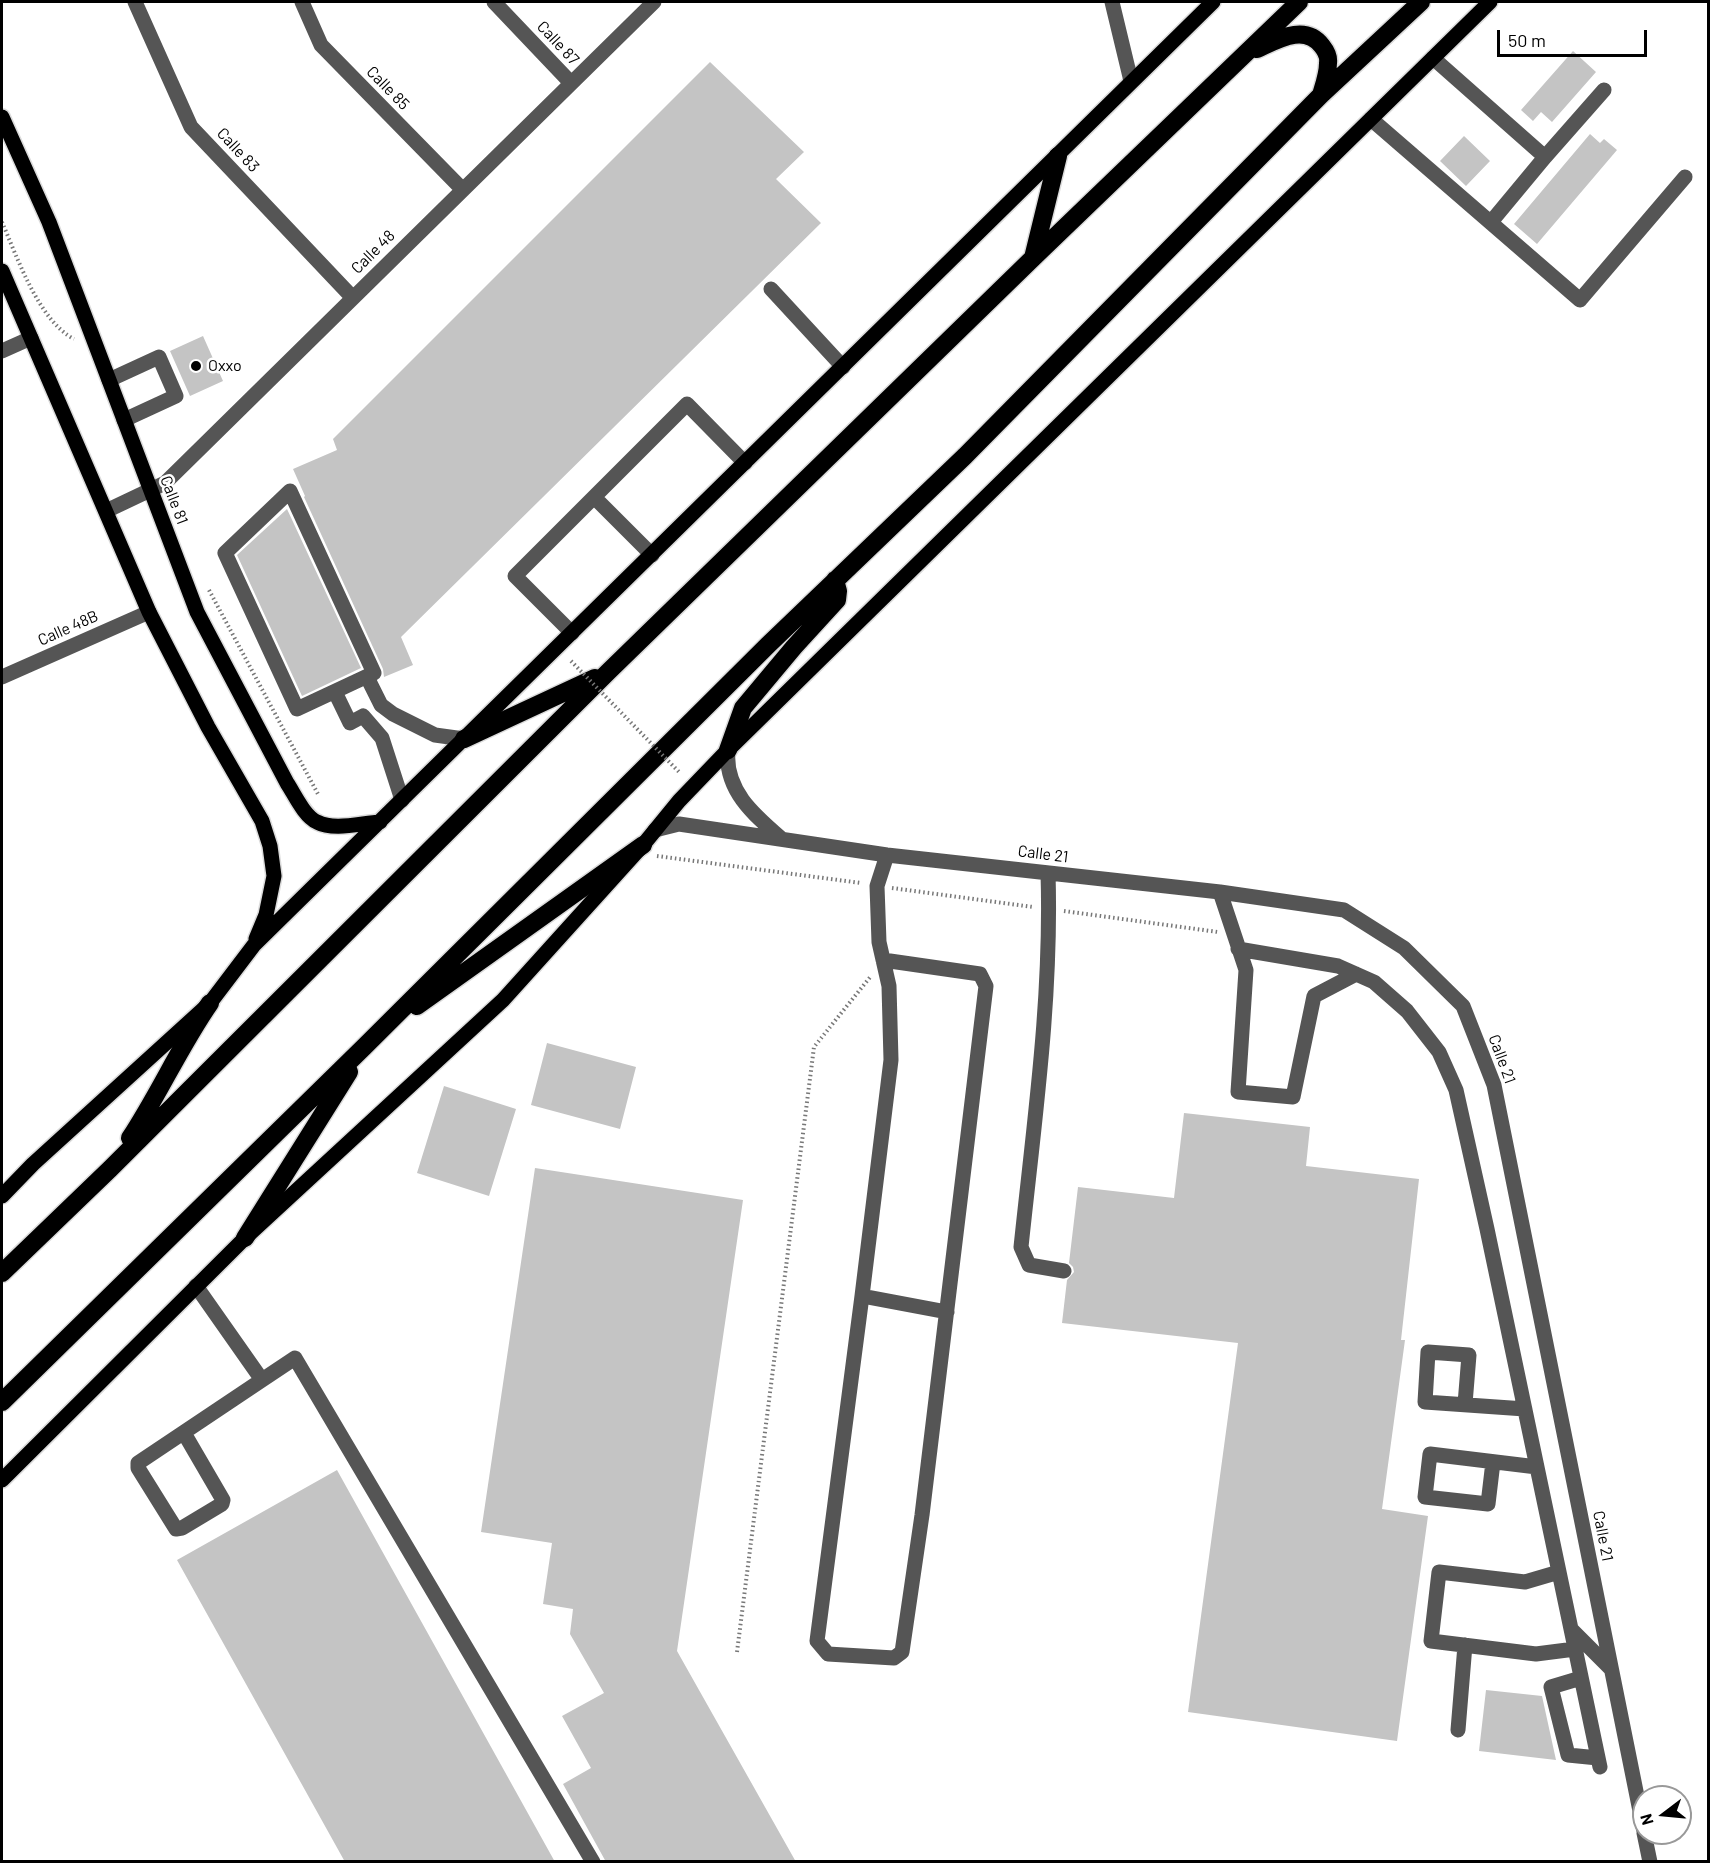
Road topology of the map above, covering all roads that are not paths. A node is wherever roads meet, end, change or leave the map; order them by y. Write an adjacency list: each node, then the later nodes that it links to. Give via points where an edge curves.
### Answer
1 (135, 2): 26 (street, Calle 83, via 191,127)
2 (302, 2): 21 (street, Calle 85, via 321,45)
3 (494, 2): 13 (street, Calle 87)
4 (654, 2): 13 (street, Calle 48)
5 (1112, 2): 12 (street)
6 (1213, 2): 12 (main road)
7 (1299, 2): 10 (highway)
8 (1421, 2): 15 (highway)
9 (1490, 2): 11 (main road)
10 (1248, 53): 15 (highway, via 1285,36 1306,34 1317,40 1329,61); 23 (highway)
11 (1433, 58): 17 (main road); 19 (street)
12 (1131, 81): 18 (main road)
13 (571, 83): 21 (street, Calle 48)
14 (1604, 90): 19 (street)
15 (1321, 95): 37 (highway, via 965,456)
16 (2, 117): 30 (main road, Calle 81, via 49,222)
17 (1371, 119): 22 (street); 45 (main road)
18 (1058, 156): 23 (highway); 29 (main road)
19 (1545, 157): 22 (street)
20 (1685, 177): 22 (street, via 1580,300)
21 (463, 190): 26 (street, Calle 48)
22 (1491, 222)
23 (1033, 258): 40 (highway)
24 (2, 271): 27 (main road)
25 (771, 289): 29 (street)
26 (353, 298): 33 (street, Calle 48, via 165,483)
27 (31, 338): 28 (street); 35 (main road)
28 (2, 351)
29 (843, 367): 32 (main road)
30 (109, 380): 31 (main road, Calle 81); 31 (street, via 159,357 176,396)
31 (124, 420): 33 (main road, Calle 81)
32 (745, 463): 34 (street, via 687,404); 36 (main road)
33 (151, 490): 35 (street, Calle 48); 47 (main road, Calle 81, via 197,612 287,783 316,822 334,826)
34 (594, 497): 36 (street); 39 (street, via 515,576)
35 (106, 511): 38 (main road)
36 (652, 555): 39 (main road)
37 (835, 580): 45 (highway, via 837,600 743,708); 59 (highway)
38 (149, 612): 41 (street, Calle 48B); 55 (main road, via 262,821 270,846 274,876 266,915)
39 (572, 633): 44 (main road)
40 (608, 672): 44 (highway); 60 (highway)
41 (2, 677)
42 (367, 677): 43 (street); 43 (street, via 374,673 290,491 225,553 297,709); 44 (street, via 381,705 393,714 435,735)
43 (335, 692): 46 (street, via 350,723 363,716 382,738)
44 (464, 739): 46 (main road)
45 (728, 750): 48 (main road); 49 (street, via 728,772 736,792 749,810)
46 (402, 800): 47 (main road)
47 (380, 822): 55 (main road)
48 (655, 830): 49 (street, Calle 21, via 679,824); 50 (main road)
49 (782, 839): 51 (street, Calle 21)
50 (647, 850): 59 (highway); 62 (main road, via 504,1000)
51 (887, 855): 52 (street, Calle 21); 56 (street, via 877,886)
52 (1048, 873): 53 (street, Calle 21); 63 (street, via 1041,1053 1021,1247 1029,1265)
53 (1220, 892): 54 (street); 80 (street, Calle 21, via 1344,910 1404,948 1462,1006 1494,1085)
54 (1236, 941): 57 (street); 57 (street, via 1246,970 1238,1092 1293,1097 1314,996)
55 (254, 945): 58 (main road)
56 (883, 960): 66 (street, via 889,986 891,1060); 67 (street, via 981,974 986,986)
57 (1356, 974): 71 (street, via 1374,982 1407,1011 1439,1052 1456,1090)
58 (210, 1003): 60 (highway); 61 (main road)
59 (369, 1042): 62 (highway); 69 (highway)
60 (110, 1169): 64 (highway)
61 (2, 1196)
62 (245, 1238): 65 (main road)
63 (1064, 1271)
64 (2, 1273)
65 (196, 1286): 68 (street); 75 (main road)
66 (862, 1296): 67 (street); 67 (street, via 817,1641 828,1654 894,1658 902,1652)
67 (947, 1312)
68 (262, 1380): 72 (street); 85 (street, via 295,1358)
69 (2, 1402)
70 (1466, 1404): 71 (street)
71 (1525, 1409): 74 (street)
72 (184, 1432): 72 (street, via 223,1500 176,1529 138,1463)
73 (1493, 1462): 73 (street, via 1430,1454 1425,1497 1488,1504); 74 (street)
74 (1537, 1467): 76 (street)
75 (2, 1480)
76 (1559, 1572): 77 (street); 78 (street, via 1525,1582 1439,1572 1431,1641)
77 (1571, 1628): 79 (street); 80 (street)
78 (1465, 1645): 79 (street, via 1536,1654); 82 (street)
79 (1575, 1649): 81 (street)
80 (1611, 1669): 83 (street, Calle 21)
81 (1581, 1678): 81 (street, via 1551,1687 1568,1755 1599,1762)
82 (1458, 1730)
83 (1634, 1785)
84 (1647, 1845): 86 (street, Calle 21)
85 (593, 1862)
86 (1650, 1862)

